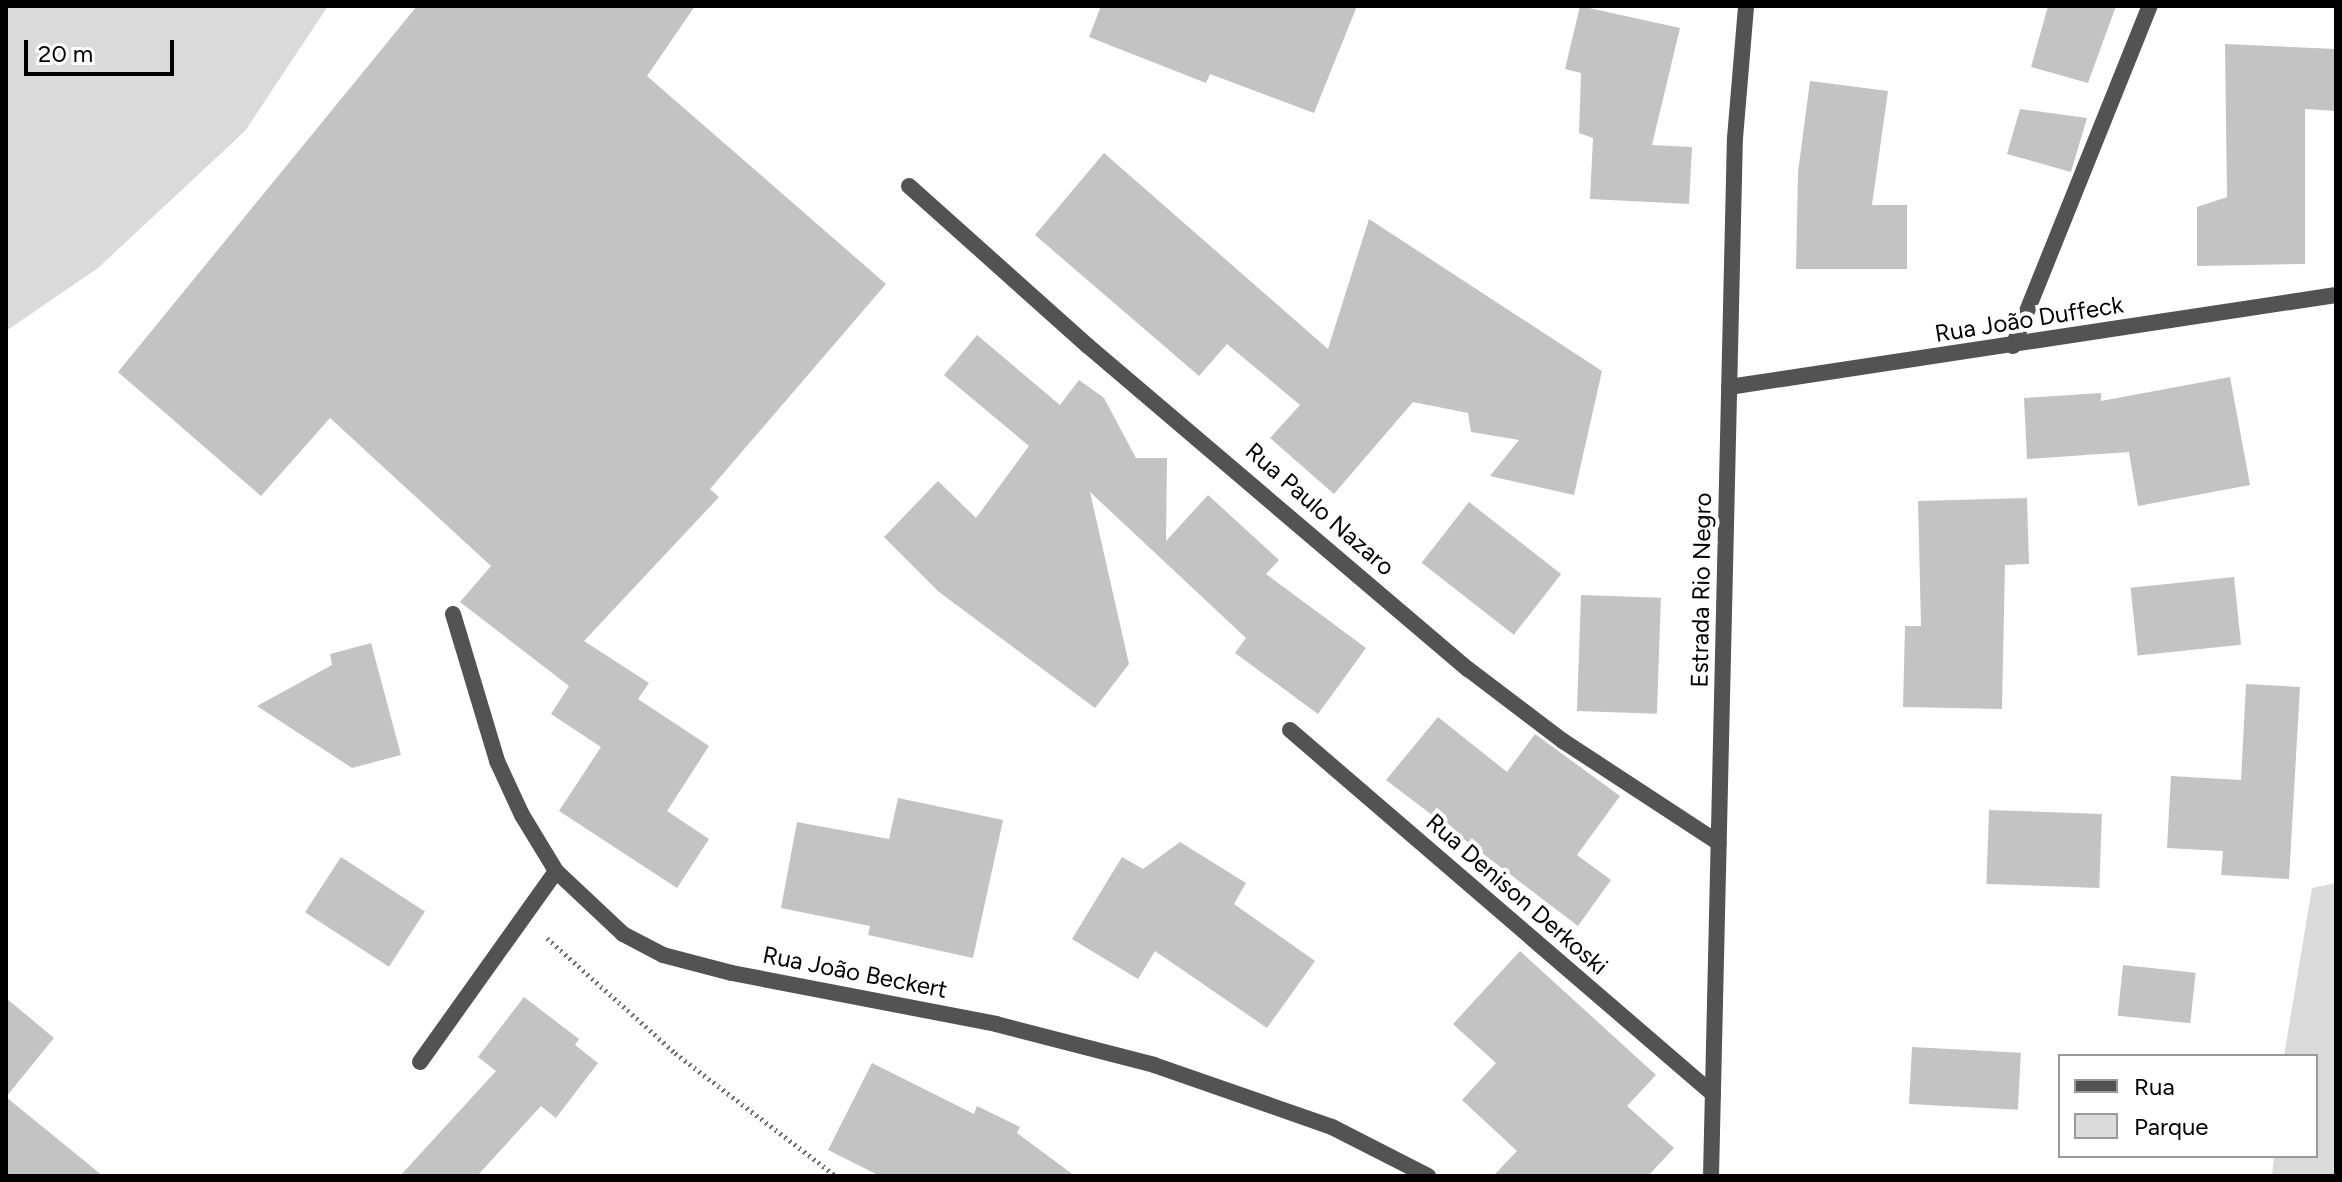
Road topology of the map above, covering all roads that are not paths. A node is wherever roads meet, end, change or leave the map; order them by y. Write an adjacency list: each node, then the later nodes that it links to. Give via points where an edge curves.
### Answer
1 (1746, 6): 6 (street, Estrada Rio Negro, via 1735,138)
2 (2150, 6): 5 (street)
3 (909, 186): 9 (street, Rua Paulo Nazaro, via 1088,346 1479,678 1563,741)
4 (2336, 295): 5 (street, Rua João Duffeck)
5 (2013, 346): 6 (street, Rua João Duffeck)
6 (1729, 387): 9 (street, Estrada Rio Negro)
7 (453, 614): 10 (street, Rua João Beckert, via 497,761)
8 (1290, 730): 12 (street, Rua Denison Derkoski)
9 (1719, 843): 12 (street, Estrada Rio Negro)
10 (556, 871): 11 (street); 13 (street, Rua João Beckert, via 623,934 663,955 996,1024 1141,1061 1332,1127)
11 (420, 1062)
12 (1713, 1094): 14 (street, Estrada Rio Negro)
13 (1428, 1176)
14 (1711, 1176)

